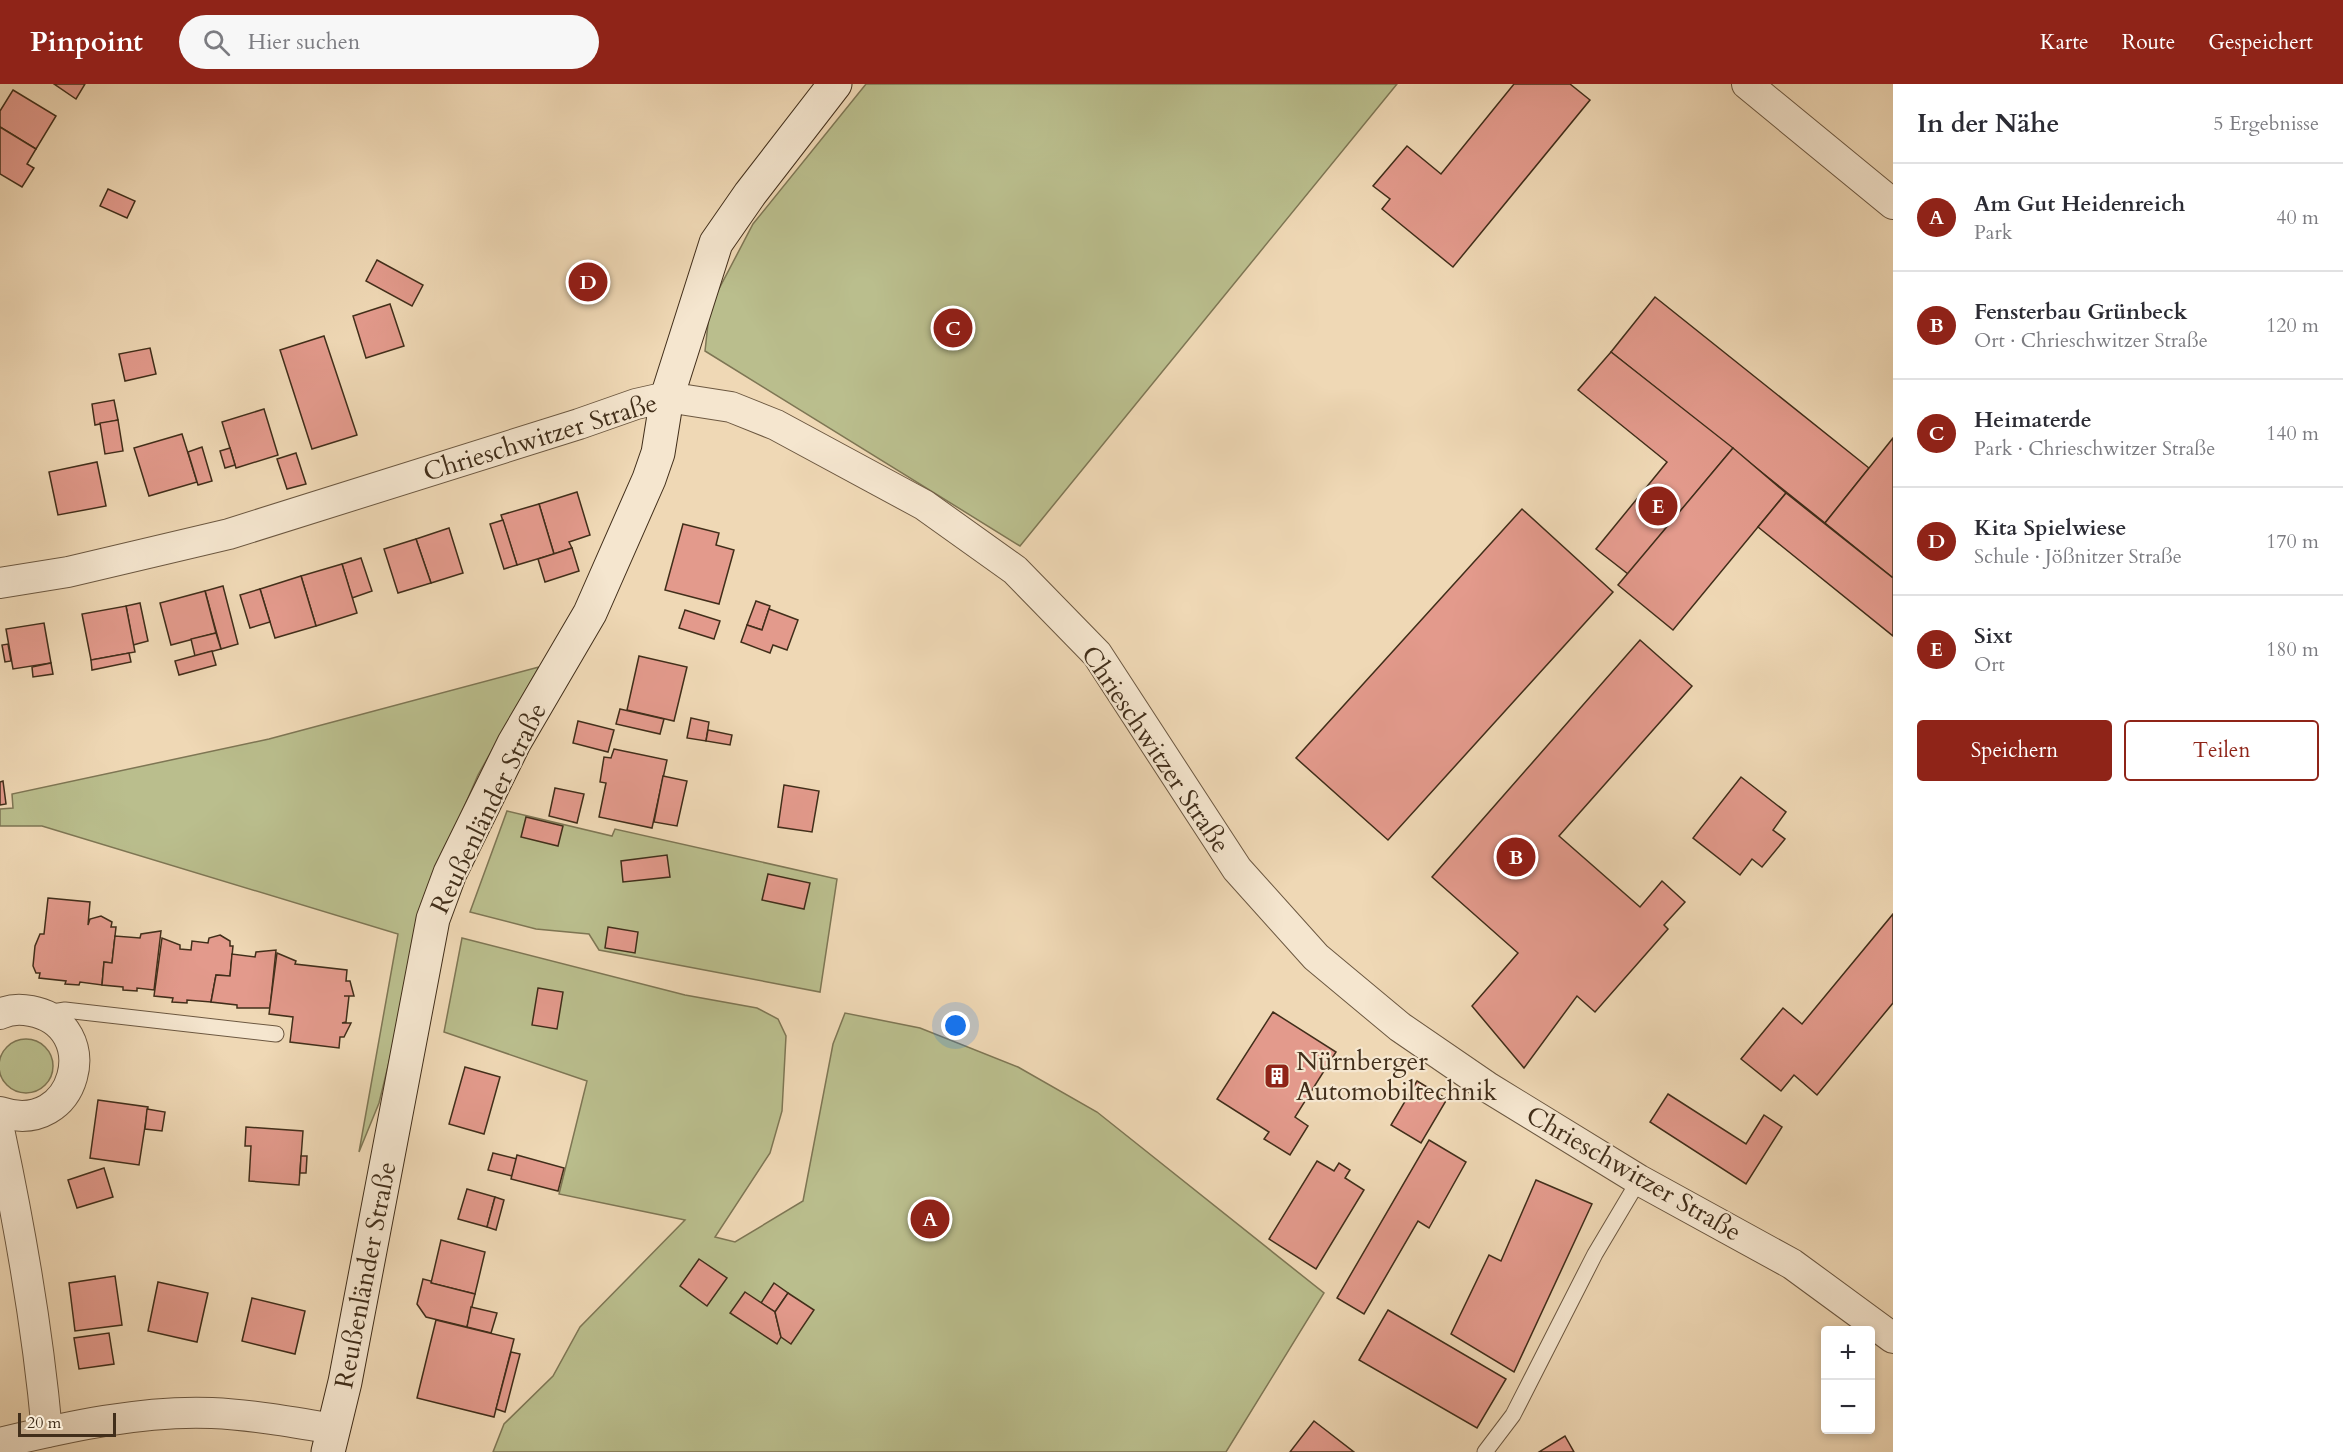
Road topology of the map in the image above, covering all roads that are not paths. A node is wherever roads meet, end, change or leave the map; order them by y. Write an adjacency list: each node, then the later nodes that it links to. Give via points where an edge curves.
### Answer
1 (835, 84): 4 (street, Reußenländer Straße, via 716,243)
2 (1747, 84): 3 (street)
3 (1893, 204)
4 (667, 397): 5 (street, Chrieschwitzer Straße, via 229,534 68,572); 11 (street, Chrieschwitzer Straße, via 731,407 776,425 924,505 1015,570 1097,654 1237,868 1316,957 1400,1027 1488,1088); 14 (street, Reußenländer Straße, via 658,453 649,479 590,613 514,743 450,873 433,919)
5 (0, 583)
6 (43, 1013): 7 (street, via 21,1009); 8 (lane, via 65,1010); 9 (street, via 62,1028 72,1044 75,1074 67,1092 44,1112 14,1117)
7 (0, 1014)
8 (276, 1034)
9 (0, 1112)
10 (0, 1134): 13 (street, via 25,1260)
11 (1639, 1180): 12 (street, Chrieschwitzer Straße, via 1792,1264); 16 (lane, via 1595,1254 1513,1415)
12 (1893, 1338)
13 (47, 1432): 14 (street, via 105,1421 193,1413 281,1420); 15 (street)
14 (331, 1441)
15 (0, 1443)
16 (1485, 1452)

